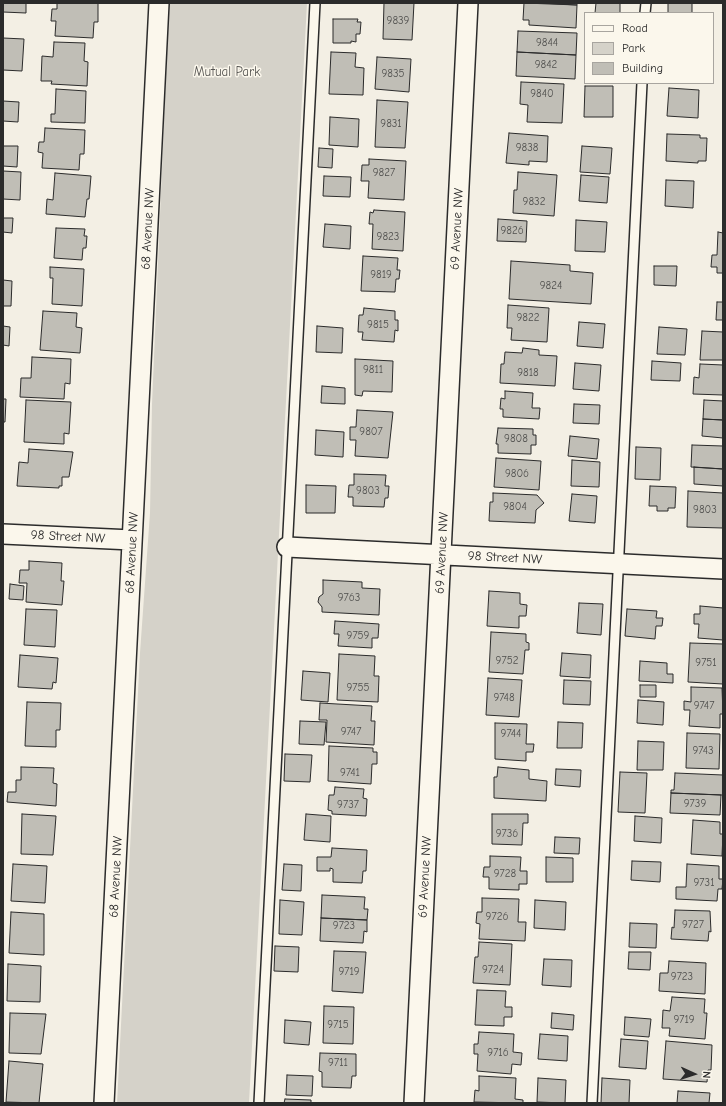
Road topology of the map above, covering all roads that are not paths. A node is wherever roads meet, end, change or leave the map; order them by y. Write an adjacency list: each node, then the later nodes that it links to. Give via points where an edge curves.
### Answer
1 (159, 3): 6 (street, 68 Avenue NW)
2 (315, 3): 7 (lane)
3 (468, 3): 8 (street, 69 Avenue NW)
4 (642, 84): 9 (lane)
5 (3, 534): 6 (street, 98 Street NW)
6 (132, 540): 11 (street, 68 Avenue NW)
7 (287, 547): 8 (street, 98 Street NW); 12 (lane)
8 (442, 555): 9 (street, 98 Street NW); 13 (street, 69 Avenue NW)
9 (619, 564): 10 (street, 98 Street NW); 14 (lane)
10 (723, 569)
11 (104, 1103)
12 (259, 1103)
13 (414, 1103)
14 (592, 1103)

